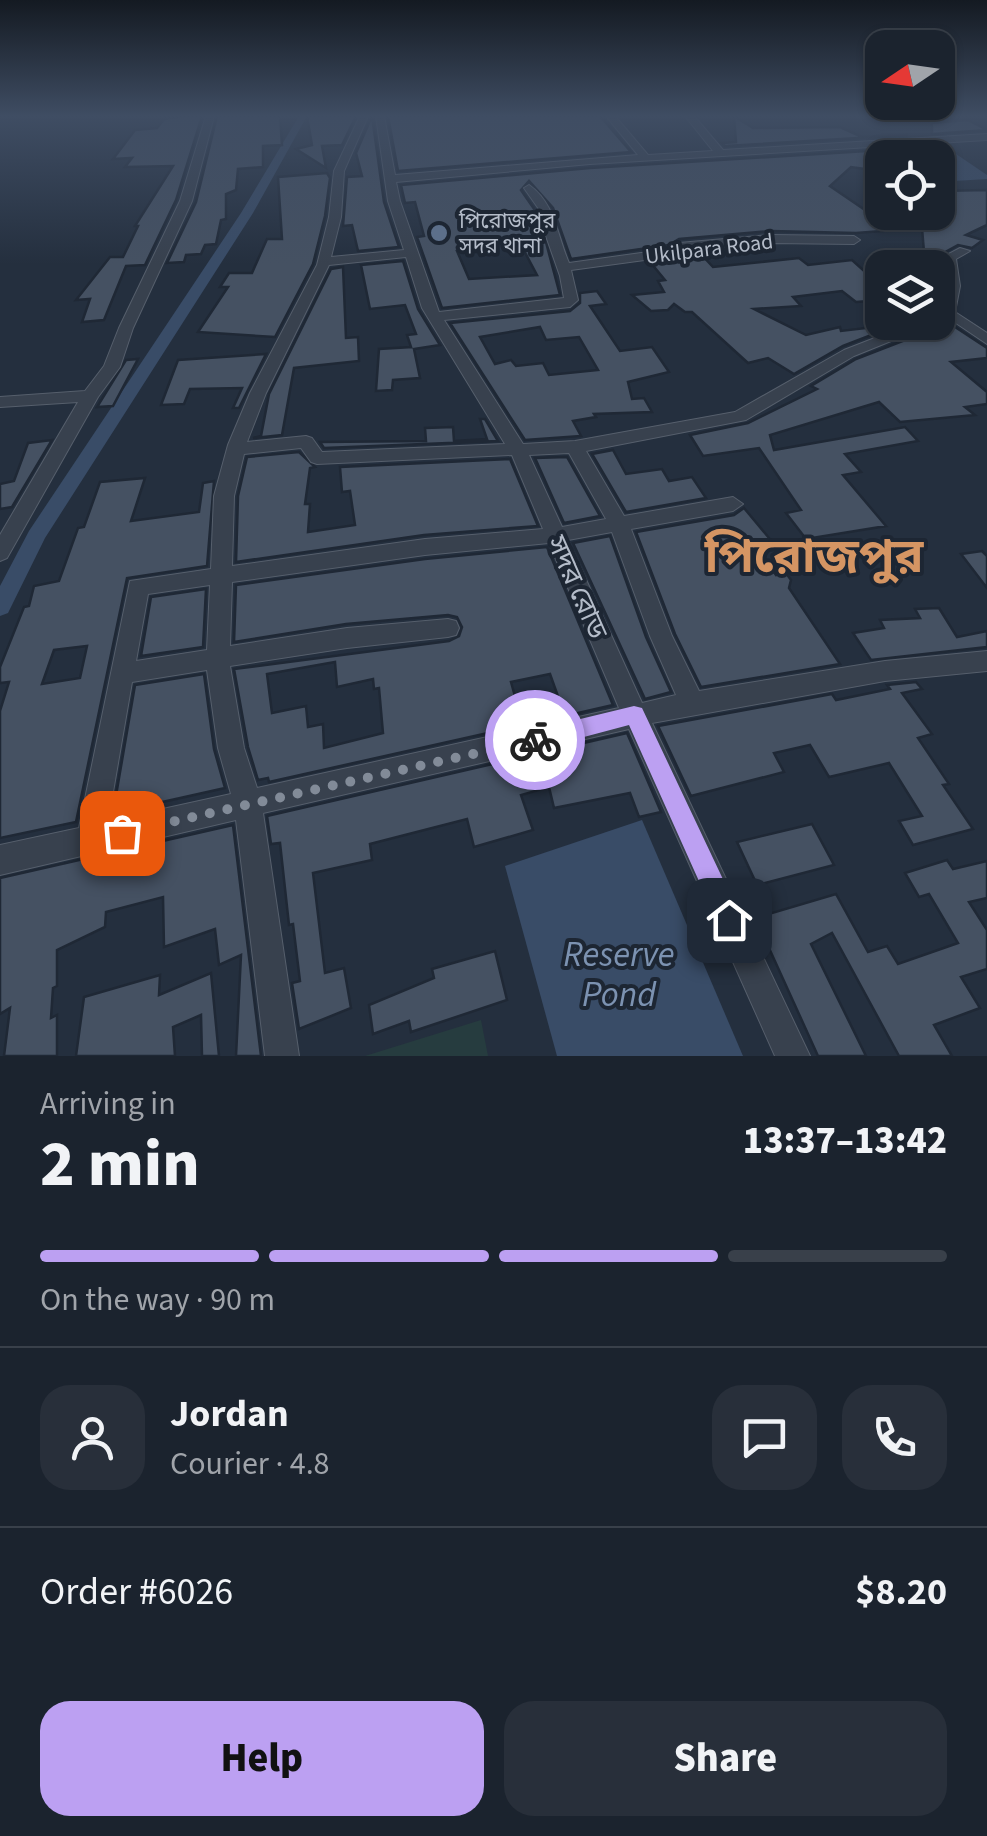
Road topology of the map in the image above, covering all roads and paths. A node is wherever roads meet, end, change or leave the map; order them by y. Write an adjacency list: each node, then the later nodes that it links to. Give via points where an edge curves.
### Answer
1 (198, 165): 17 (street, via 112,367)
2 (342, 165): 11 (street)
3 (390, 165): 5 (street, সদর রোড)
4 (562, 165): 5 (street)
5 (392, 178): 9 (street, সদর রোড)
6 (529, 188): 12 (street, via 549,215 548,230)
7 (854, 240): 12 (street, Ukilpara Road, via 716,244)
8 (964, 250): 10 (street)
9 (412, 254): 11 (street); 13 (street, সদর রোড)
10 (955, 254)
11 (324, 262): 20 (street)
12 (566, 267): 13 (street, via 571,282 565,304)
13 (434, 317): 21 (street, সদর রোড)
14 (955, 323): 16 (street)
15 (883, 340): 19 (street, via 740,416)
16 (987, 340)
17 (90, 396): 18 (street); 25 (street)
18 (0, 402)
19 (574, 447): 21 (street); 23 (street)
20 (236, 449): 21 (street, via 306,442 317,458); 26 (street, via 224,496)
21 (519, 452): 24 (street, সদর রোড)
22 (734, 504): 23 (street)
23 (620, 524): 24 (street); 31 (street)
24 (555, 534): 26 (street); 32 (street, সদর রোড)
25 (0, 553)
26 (219, 575): 28 (street); 30 (street, via 135,588)
27 (448, 628): 28 (street)
28 (218, 656): 30 (street); 33 (street, via 231,748)
29 (987, 661): 31 (street)
30 (122, 674): 34 (street)
31 (692, 702): 32 (street)
32 (634, 715): 33 (street); 37 (street, সদর রোড)
33 (248, 804): 34 (street); 36 (street)
34 (90, 840): 35 (street)
35 (0, 860)
36 (282, 1056)
37 (792, 1056)

